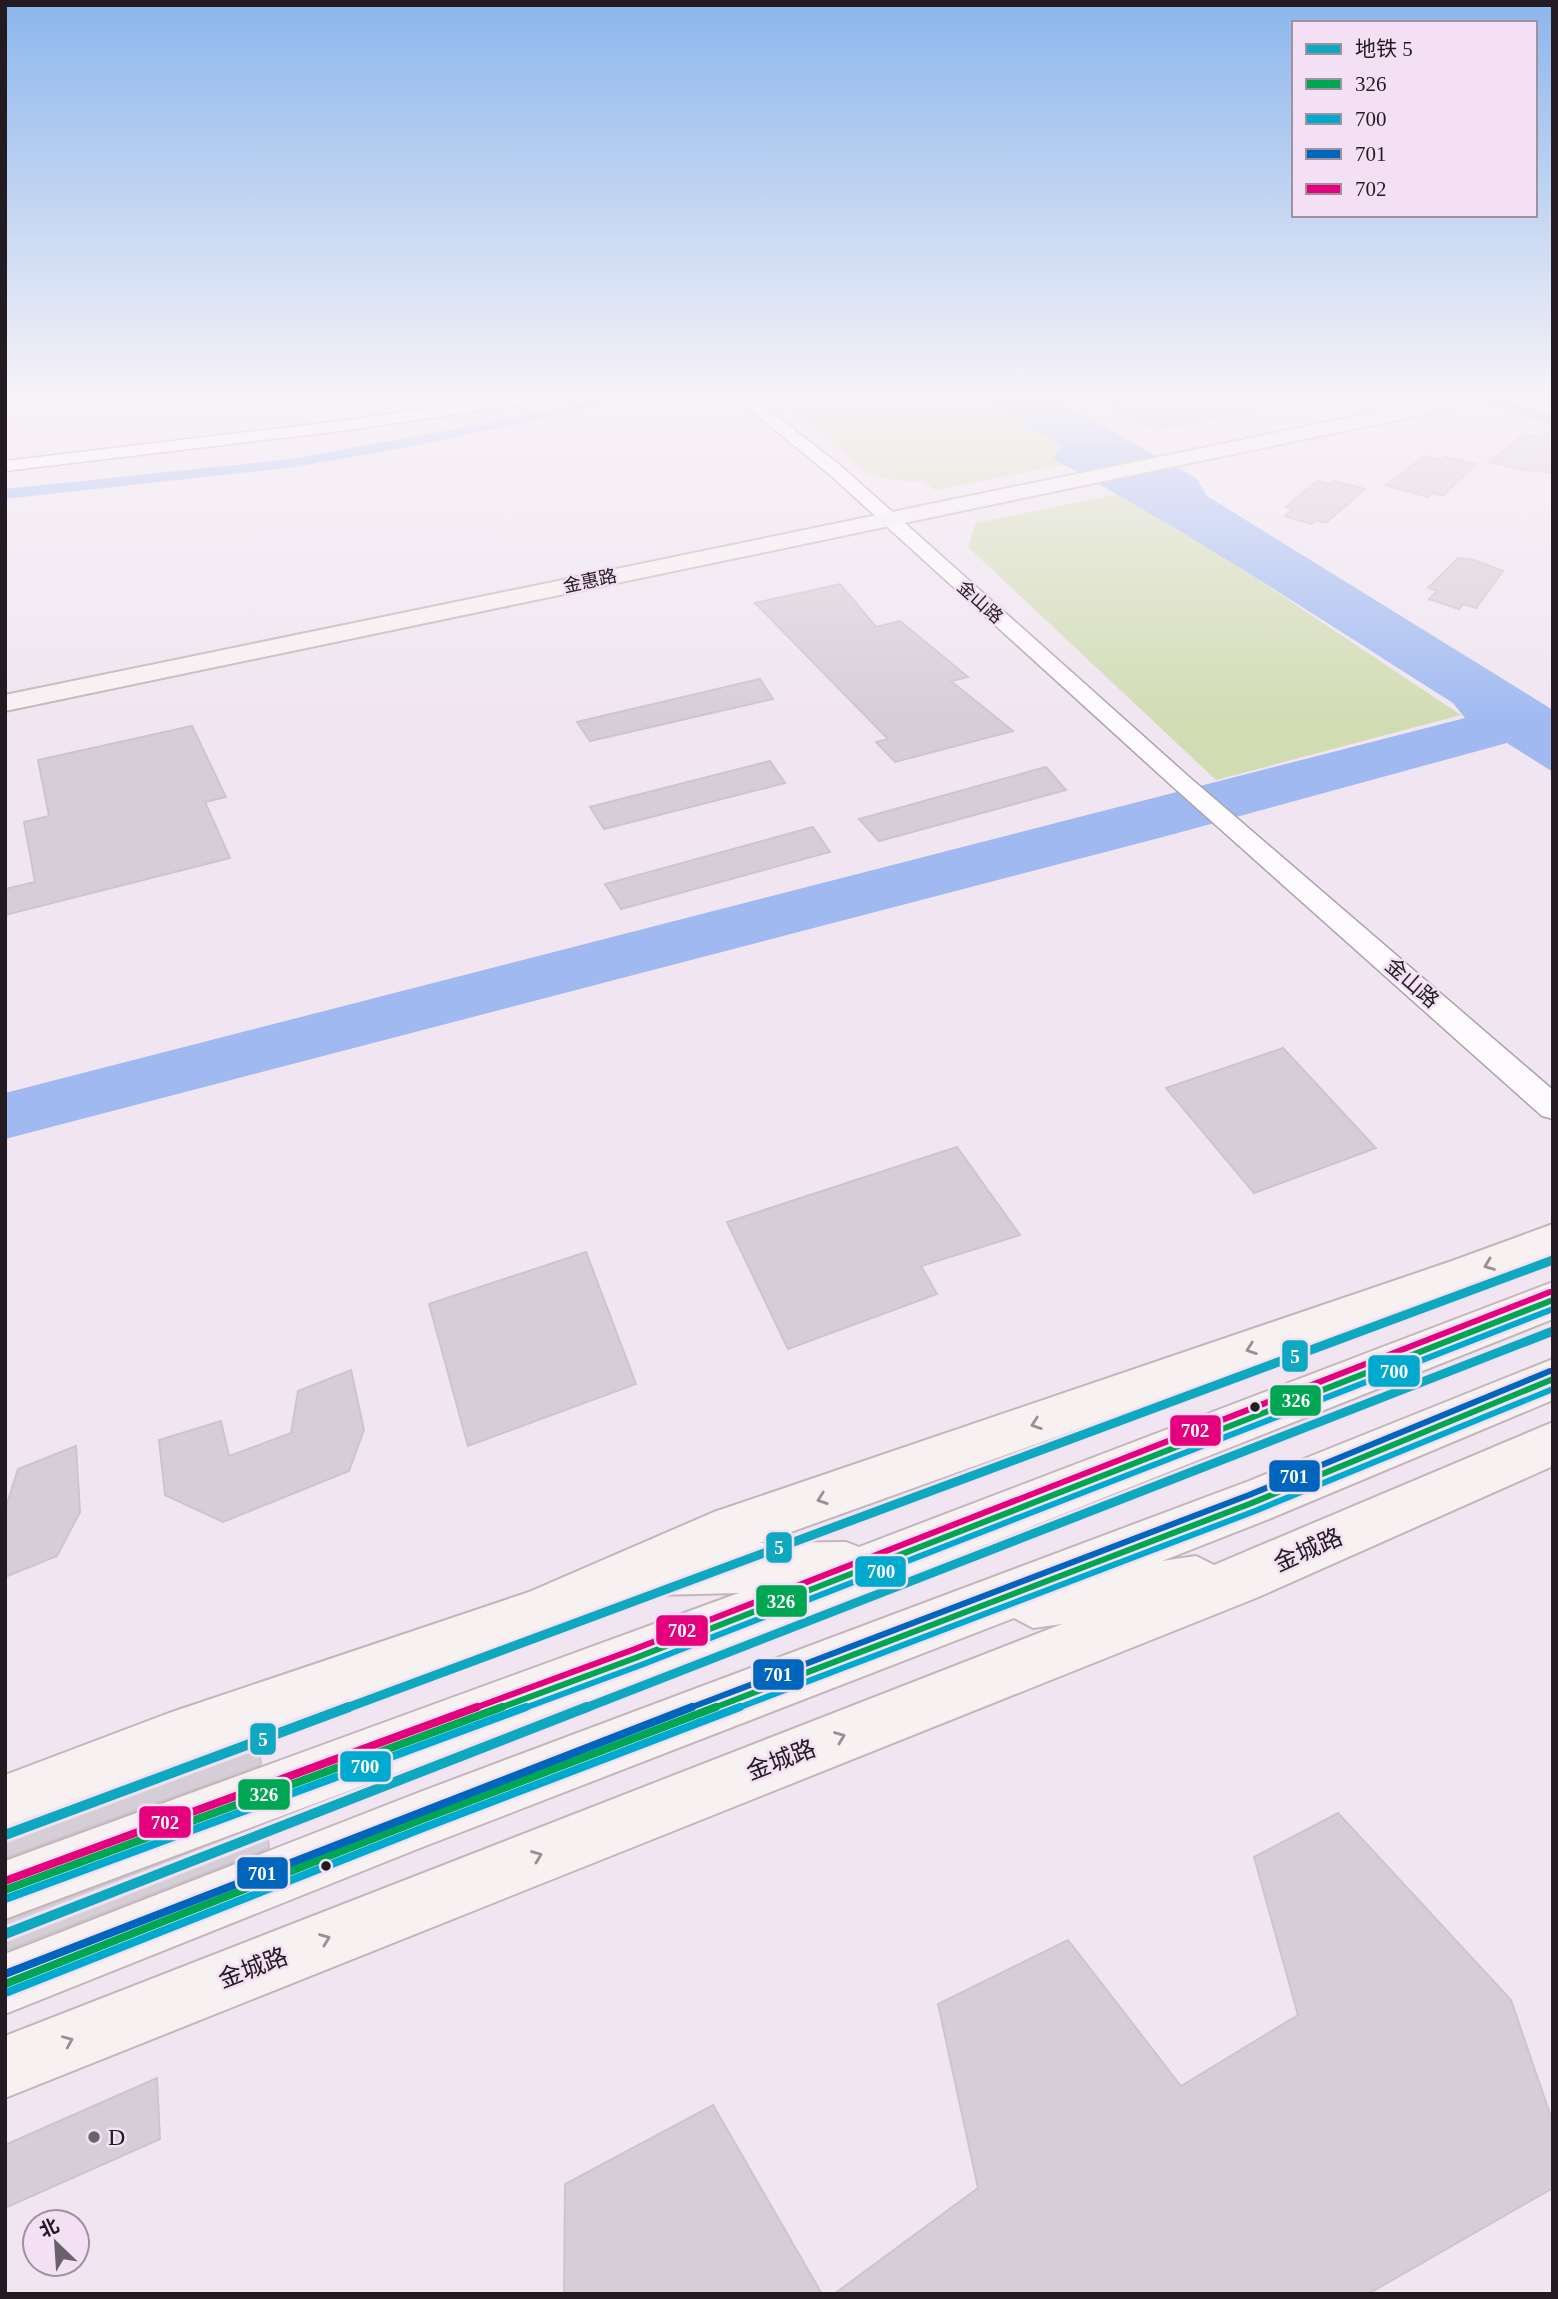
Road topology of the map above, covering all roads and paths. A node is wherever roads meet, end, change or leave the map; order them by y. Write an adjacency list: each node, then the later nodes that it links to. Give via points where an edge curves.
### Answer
1 (875, 507): 3 (street, 金山路)
2 (944, 507): 3 (main road, 金惠路)
3 (888, 519): 4 (main road, 金惠路); 5 (street, 金山路)
4 (5, 703)
5 (1553, 1108)
6 (1553, 1241): 11 (main road, one-way to 11, via 714,1536)
7 (1553, 1300): 10 (main road)
8 (1553, 1378): 13 (main road, via 1252,1503)
9 (1553, 1443): 12 (main road, 金城路)
10 (872, 1566): 11 (main road); 15 (main road, via 638,1657)
11 (637, 1571): 14 (main road, via 533,1616 169,1741)
12 (1256, 1573): 13 (main road); 17 (main road, 金城路, one-way to 12)
13 (969, 1611): 16 (main road)
14 (5, 1803)
15 (5, 1889)
16 (5, 1984)
17 (5, 2067)

